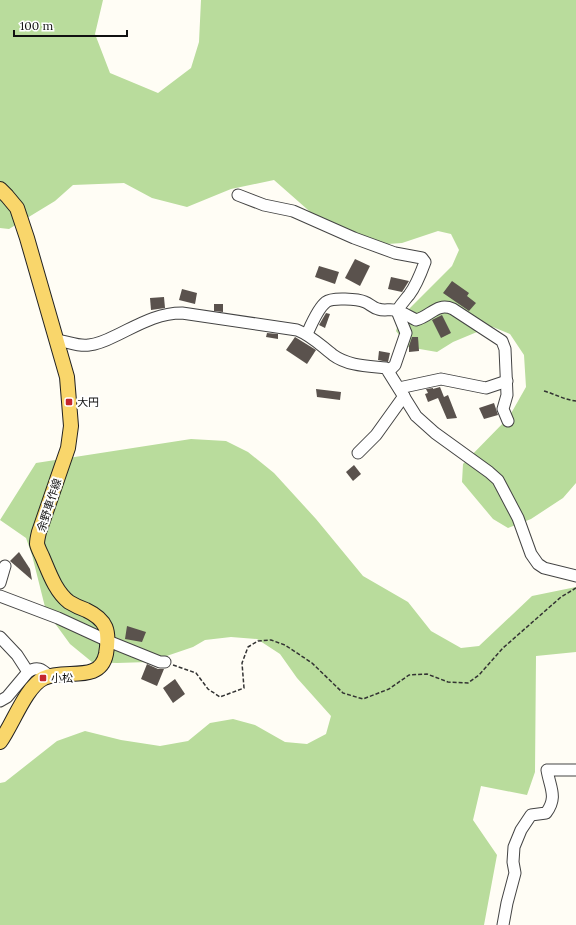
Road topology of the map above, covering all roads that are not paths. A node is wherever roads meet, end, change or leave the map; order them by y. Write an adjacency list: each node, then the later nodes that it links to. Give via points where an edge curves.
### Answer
1 (0, 189): 5 (main road, 余野車作線, via 17,208)
2 (238, 195): 3 (street, via 264,205 293,211 395,253 422,258 425,262 421,271 409,295)
3 (397, 311): 4 (street, via 376,309 367,302 354,298 331,300 322,306); 6 (street, via 406,333 395,365); 7 (street, via 416,320 422,319 439,307 446,306 496,336 502,341 505,349)
4 (307, 334): 5 (street, via 297,330 182,313 159,315 102,342 89,345 80,346); 6 (street, via 343,361 354,365 386,368)
5 (56, 340): 18 (main road, 余野車作線, via 66,377 70,426 68,448 37,544 60,593 70,603 103,621)
6 (389, 371): 8 (street)
7 (507, 381): 8 (street, via 486,388 441,379); 9 (street, via 503,409)
8 (402, 392): 10 (street, via 376,435); 13 (street, via 416,416 498,480 518,518 531,554 538,564)
9 (508, 421)
10 (358, 453)
11 (5, 566): 15 (street)
12 (576, 568): 13 (street)
13 (564, 574): 14 (street)
14 (576, 576)
15 (0, 583)
16 (0, 596): 18 (street)
17 (0, 637): 20 (street, via 17,655)
18 (108, 641): 19 (street, via 160,662); 21 (main road, 余野車作線, via 105,659 98,669 89,673)
19 (166, 662)
20 (28, 672): 21 (street, via 38,668); 22 (street, via 7,698)
21 (49, 676): 23 (main road, 余野車作線, via 32,687)
22 (0, 701)
23 (0, 742)
24 (576, 770): 25 (street, via 547,770 553,797 551,806 546,813 531,815 514,847 515,873)
25 (503, 925)

